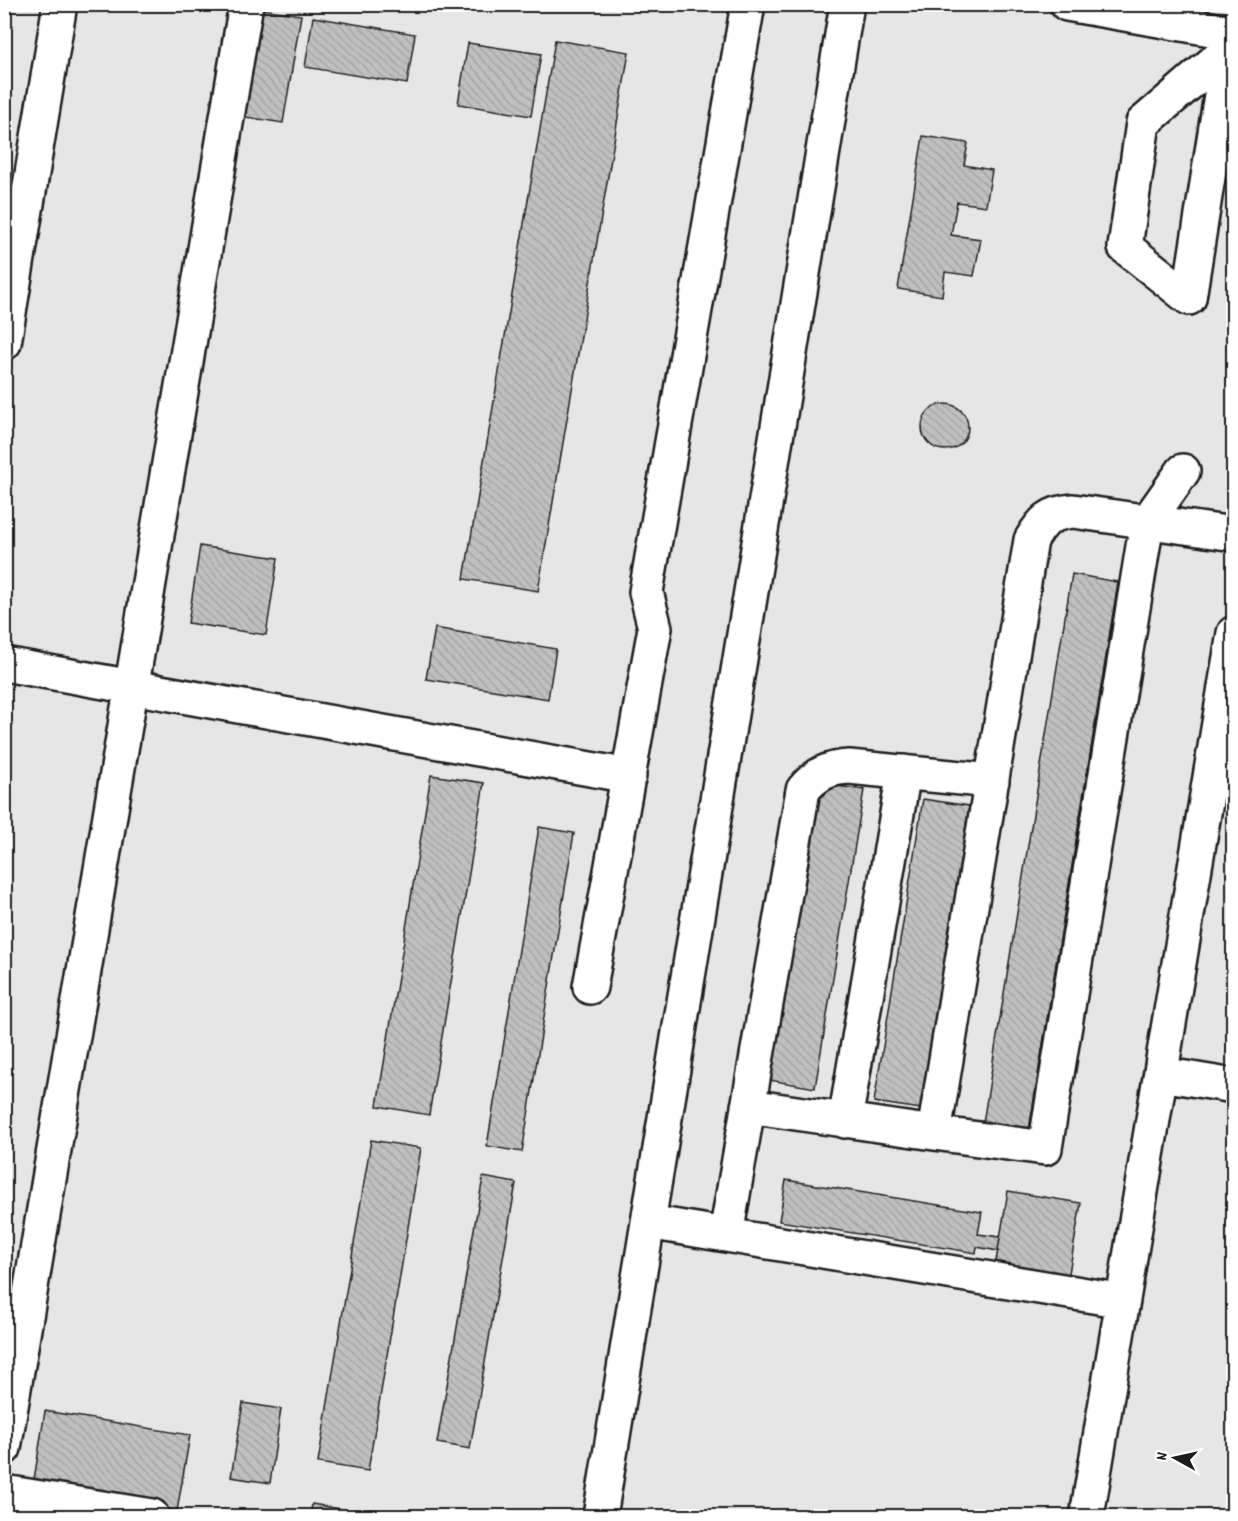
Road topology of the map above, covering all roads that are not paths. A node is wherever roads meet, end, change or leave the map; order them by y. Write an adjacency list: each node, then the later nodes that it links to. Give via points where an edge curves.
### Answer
1 (60, 4): 7 (lane)
2 (246, 4): 13 (lane)
3 (748, 4): 15 (lane, via 646,592 655,628)
4 (847, 4): 23 (lane)
5 (1067, 4): 6 (lane)
6 (1232, 43): 6 (lane, via 1143,123 1125,247 1189,298)
7 (4, 343)
8 (1183, 471): 9 (lane)
9 (1147, 522): 10 (lane); 16 (lane, via 1061,512 1048,517 1031,540); 22 (lane, via 1045,1148)
10 (1233, 534)
11 (1233, 633): 18 (lane)
12 (4, 664): 13 (lane)
13 (132, 687): 15 (lane); 26 (lane)
14 (904, 772): 16 (lane); 20 (lane, via 836,768 822,772 803,790); 21 (lane)
15 (629, 776): 17 (lane)
16 (992, 781): 22 (lane)
17 (590, 987)
18 (1161, 1074): 19 (lane); 25 (lane)
19 (1233, 1086)
20 (748, 1106): 21 (lane); 24 (lane)
21 (845, 1120): 22 (lane)
22 (934, 1133)
23 (648, 1222): 24 (lane); 29 (lane)
24 (726, 1235): 25 (lane)
25 (1123, 1301): 30 (lane)
26 (4, 1448)
27 (4, 1492): 28 (lane)
28 (152, 1516)
29 (600, 1516)
30 (1087, 1516)

